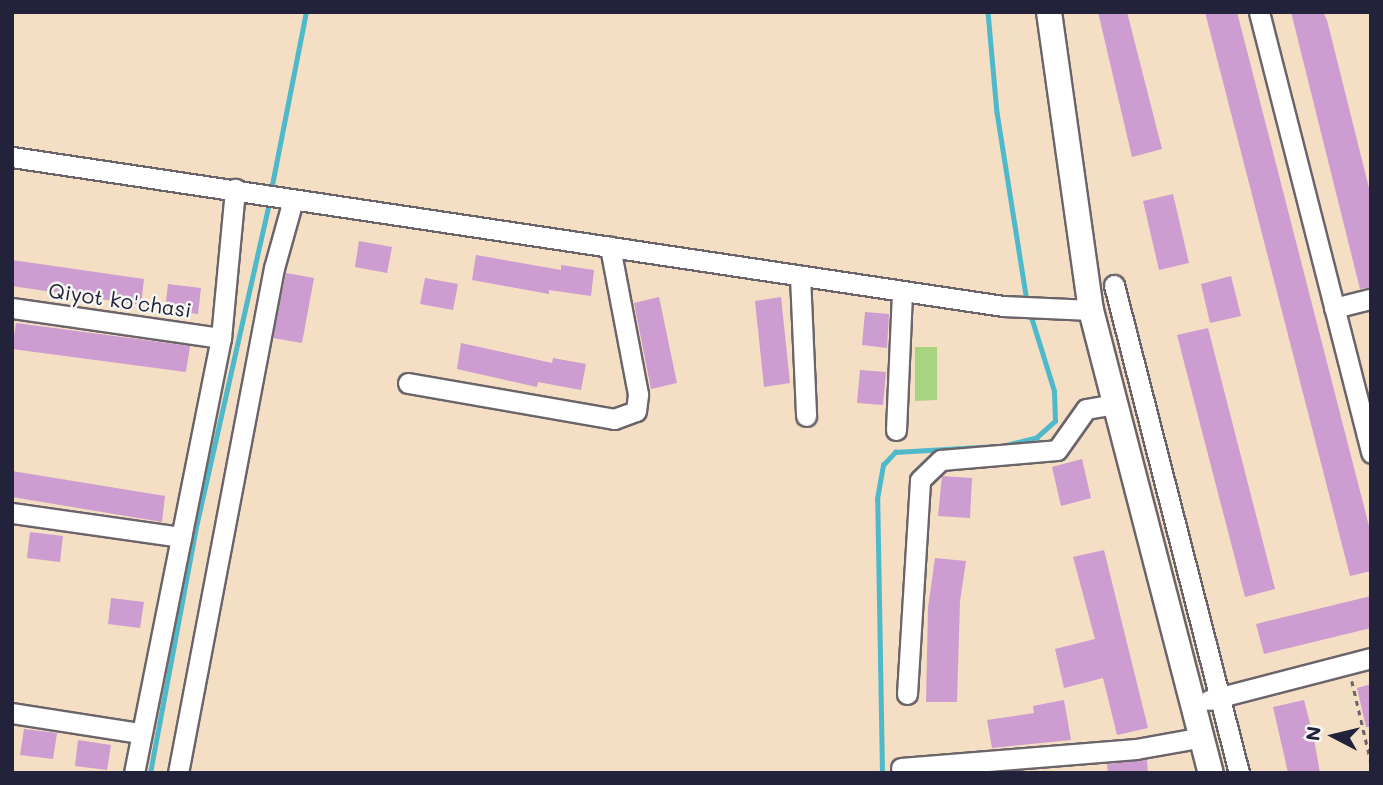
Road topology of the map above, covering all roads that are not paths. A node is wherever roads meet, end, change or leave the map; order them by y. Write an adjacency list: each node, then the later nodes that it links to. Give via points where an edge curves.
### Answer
1 (1032, 12): 14 (main road, via 1044,107)
2 (1049, 12): 14 (main road)
3 (1259, 12): 13 (street)
4 (12, 157): 5 (street)
5 (235, 189): 6 (street); 15 (street, Qiyot ko'chasi)
6 (293, 200): 7 (street); 32 (street, via 274,268)
7 (610, 247): 8 (street); 16 (street, via 638,394 636,411 614,419)
8 (800, 276): 10 (street); 18 (street)
9 (1114, 285): 25 (street)
10 (902, 291): 14 (street, via 1003,306); 19 (street)
11 (1371, 299): 13 (street)
12 (12, 308): 15 (street, Qiyot ko'chasi)
13 (1334, 308): 20 (street)
14 (1085, 310): 17 (main road); 26 (main road)
15 (221, 338): 22 (street, Qiyot ko'chasi)
16 (408, 383)
17 (1103, 405): 24 (street, via 1086,409 1057,450 941,460 920,480); 29 (main road)
18 (806, 416)
19 (896, 430)
20 (1371, 453)
21 (12, 513): 22 (street)
22 (181, 537): 28 (street, Qiyot ko'chasi)
23 (1371, 659): 25 (street)
24 (907, 694)
25 (1219, 697): 26 (street); 35 (street)
26 (1194, 705): 34 (main road)
27 (12, 713): 28 (street)
28 (140, 733): 31 (street, Qiyot ko'chasi)
29 (1186, 740): 30 (street); 33 (main road)
30 (901, 768)
31 (134, 773)
32 (178, 773)
33 (1195, 773)
34 (1210, 773)
35 (1239, 773)

